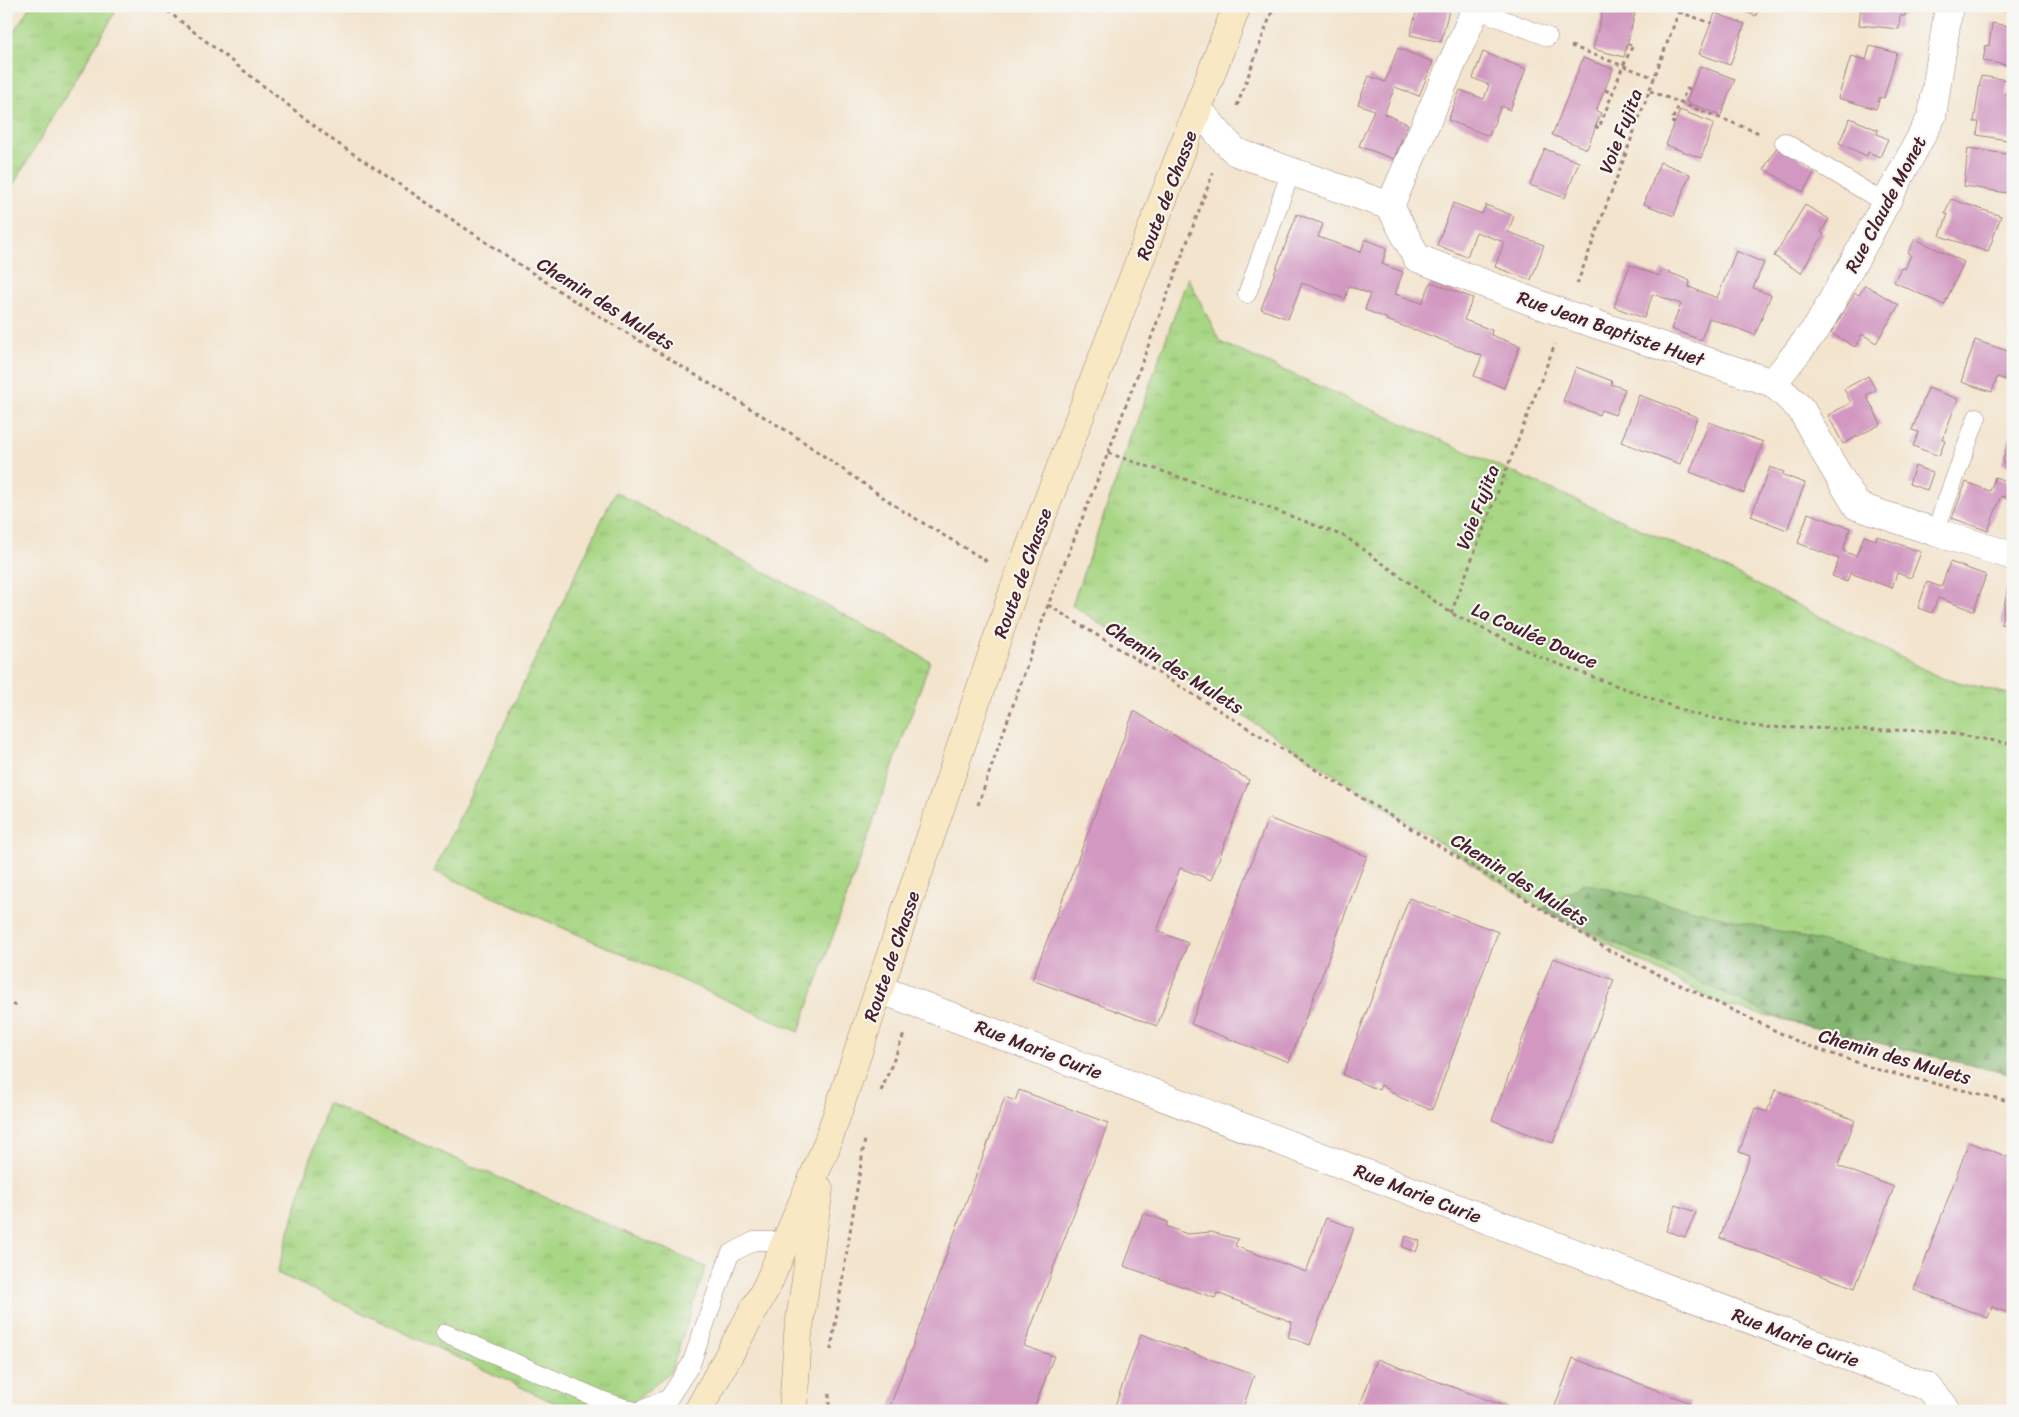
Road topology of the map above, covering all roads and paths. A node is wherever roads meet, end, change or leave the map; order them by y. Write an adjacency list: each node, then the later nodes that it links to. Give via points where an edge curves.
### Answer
1 (162, 6): 34 (path, Chemin des Mulets, via 351,152 573,300 792,434)
2 (1237, 6): 18 (main road, Route de Chasse)
3 (1274, 6): 21 (path)
4 (1681, 6): 7 (path, Voie Fujita)
5 (1949, 6): 24 (street, Rue Claude Monet, via 1932,116)
6 (1477, 8): 9 (lane); 25 (street)
7 (1679, 12): 8 (path); 12 (path, Voie Fujita)
8 (1711, 23)
9 (1548, 37): 11 (path)
10 (1628, 44): 11 (path, via 1633,46)
11 (1623, 66): 12 (path); 16 (path)
12 (1655, 78): 15 (path, Voie Fujita)
13 (1605, 90): 16 (path)
14 (1691, 90): 17 (path, via 1687,89)
15 (1650, 91): 17 (path); 26 (path, Voie Fujita)
16 (1612, 93): 20 (path, via 1599,128)
17 (1680, 102): 19 (path, via 1671,122); 22 (path)
18 (1199, 110): 21 (street); 34 (main road, Route de Chasse)
19 (1674, 123)
20 (1595, 126)
21 (1225, 141): 23 (street, via 1236,152); 31 (path)
22 (1784, 142): 24 (lane)
23 (1292, 171): 25 (street); 27 (lane)
24 (1885, 204): 29 (street, Rue Claude Monet, via 1818,326)
25 (1390, 206): 29 (street, Rue Jean Baptiste Huet, via 1417,258 1566,314)
26 (1584, 266)
27 (1247, 294)
28 (1551, 355): 36 (path, Voie Fujita)
29 (1774, 383): 32 (street, Rue Jean Baptiste Huet, via 1801,409 1857,506)
30 (1977, 417): 32 (lane)
31 (1108, 452): 35 (path); 36 (path, La Coulée Douce, via 1346,537)
32 (1935, 532): 33 (street, Rue Jean Baptiste Huet)
33 (2013, 556)
34 (1016, 585): 35 (path, Chemin des Mulets); 35 (path, Chemin des Mulets); 39 (main road, Route de Chasse)
35 (1048, 605): 38 (path); 44 (path, Chemin des Mulets, via 1610,951 1803,1044 1882,1071)
36 (1451, 613): 37 (path, La Coulée Douce, via 1542,658 1693,714 1759,727 1936,731)
37 (2013, 744)
38 (976, 810)
39 (879, 989): 41 (street, Rue Marie Curie); 46 (main road, Route de Chasse)
40 (6, 1000): 42 (path)
41 (914, 1002): 43 (path); 56 (street, Rue Marie Curie, via 1928,1386)
42 (20, 1008)
43 (881, 1091)
44 (2013, 1102)
45 (865, 1138): 49 (path)
46 (826, 1148): 47 (main road); 54 (main road, via 798,1334)
47 (786, 1241): 52 (lane, via 754,1242 730,1254 691,1364 669,1398); 53 (main road, via 767,1286)
48 (445, 1333): 51 (lane, via 604,1402)
49 (831, 1354)
50 (829, 1392): 55 (path)
51 (634, 1411)
52 (639, 1411)
53 (698, 1411)
54 (793, 1411)
55 (829, 1411)
56 (1945, 1411)

